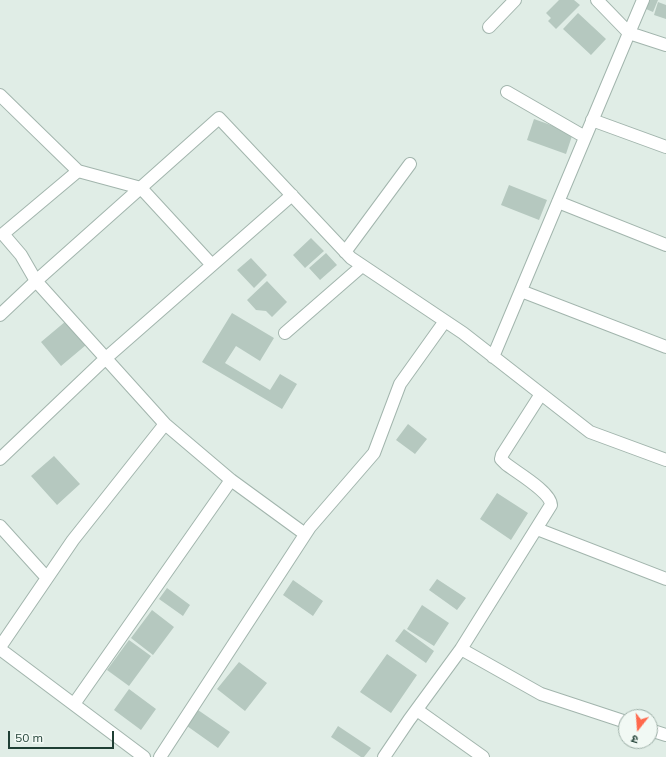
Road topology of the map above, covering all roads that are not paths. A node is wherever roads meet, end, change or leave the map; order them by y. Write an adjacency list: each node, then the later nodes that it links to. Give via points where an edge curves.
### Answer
1 (515, 0): 4 (street)
2 (597, 0): 5 (street)
3 (643, 0): 5 (street)
4 (489, 28)
5 (628, 33): 6 (street); 9 (street)
6 (666, 45)
7 (506, 92): 10 (street)
8 (0, 95): 13 (street)
9 (592, 120): 10 (street); 11 (street)
10 (585, 137): 16 (street)
11 (666, 146)
12 (410, 164): 19 (street)
13 (78, 171): 14 (street); 17 (street)
14 (141, 188): 15 (street, via 219,118); 20 (street); 22 (street)
15 (292, 195): 19 (street); 20 (street)
16 (558, 202): 18 (street); 23 (street)
17 (1, 234): 22 (street, via 20,255)
18 (666, 245)
19 (345, 252): 21 (street)
20 (212, 265): 29 (street)
21 (362, 266): 25 (street); 26 (street)
22 (36, 281): 24 (street); 29 (street)
23 (521, 291): 27 (street); 28 (street)
24 (0, 315)
25 (445, 321): 28 (street); 37 (street, via 400,384 374,453)
26 (285, 333)
27 (666, 347)
28 (493, 357): 30 (street)
29 (106, 358): 31 (street); 32 (street)
30 (541, 394): 33 (street, via 590,432); 36 (street, via 501,459 551,501)
31 (165, 424): 34 (street); 38 (street, via 73,540)
32 (0, 459)
33 (666, 460)
34 (231, 480): 37 (street); 42 (street)
35 (0, 526): 38 (street)
36 (537, 530): 39 (street); 41 (street)
37 (305, 534): 46 (street)
38 (47, 578): 40 (street)
39 (666, 579)
40 (0, 648): 42 (street)
41 (461, 649): 43 (street); 44 (street, via 541,694)
42 (74, 704): 45 (street)
43 (417, 710): 47 (street); 48 (street)
44 (618, 719)
45 (144, 757)
46 (160, 757)
47 (384, 757)
48 (483, 757)

